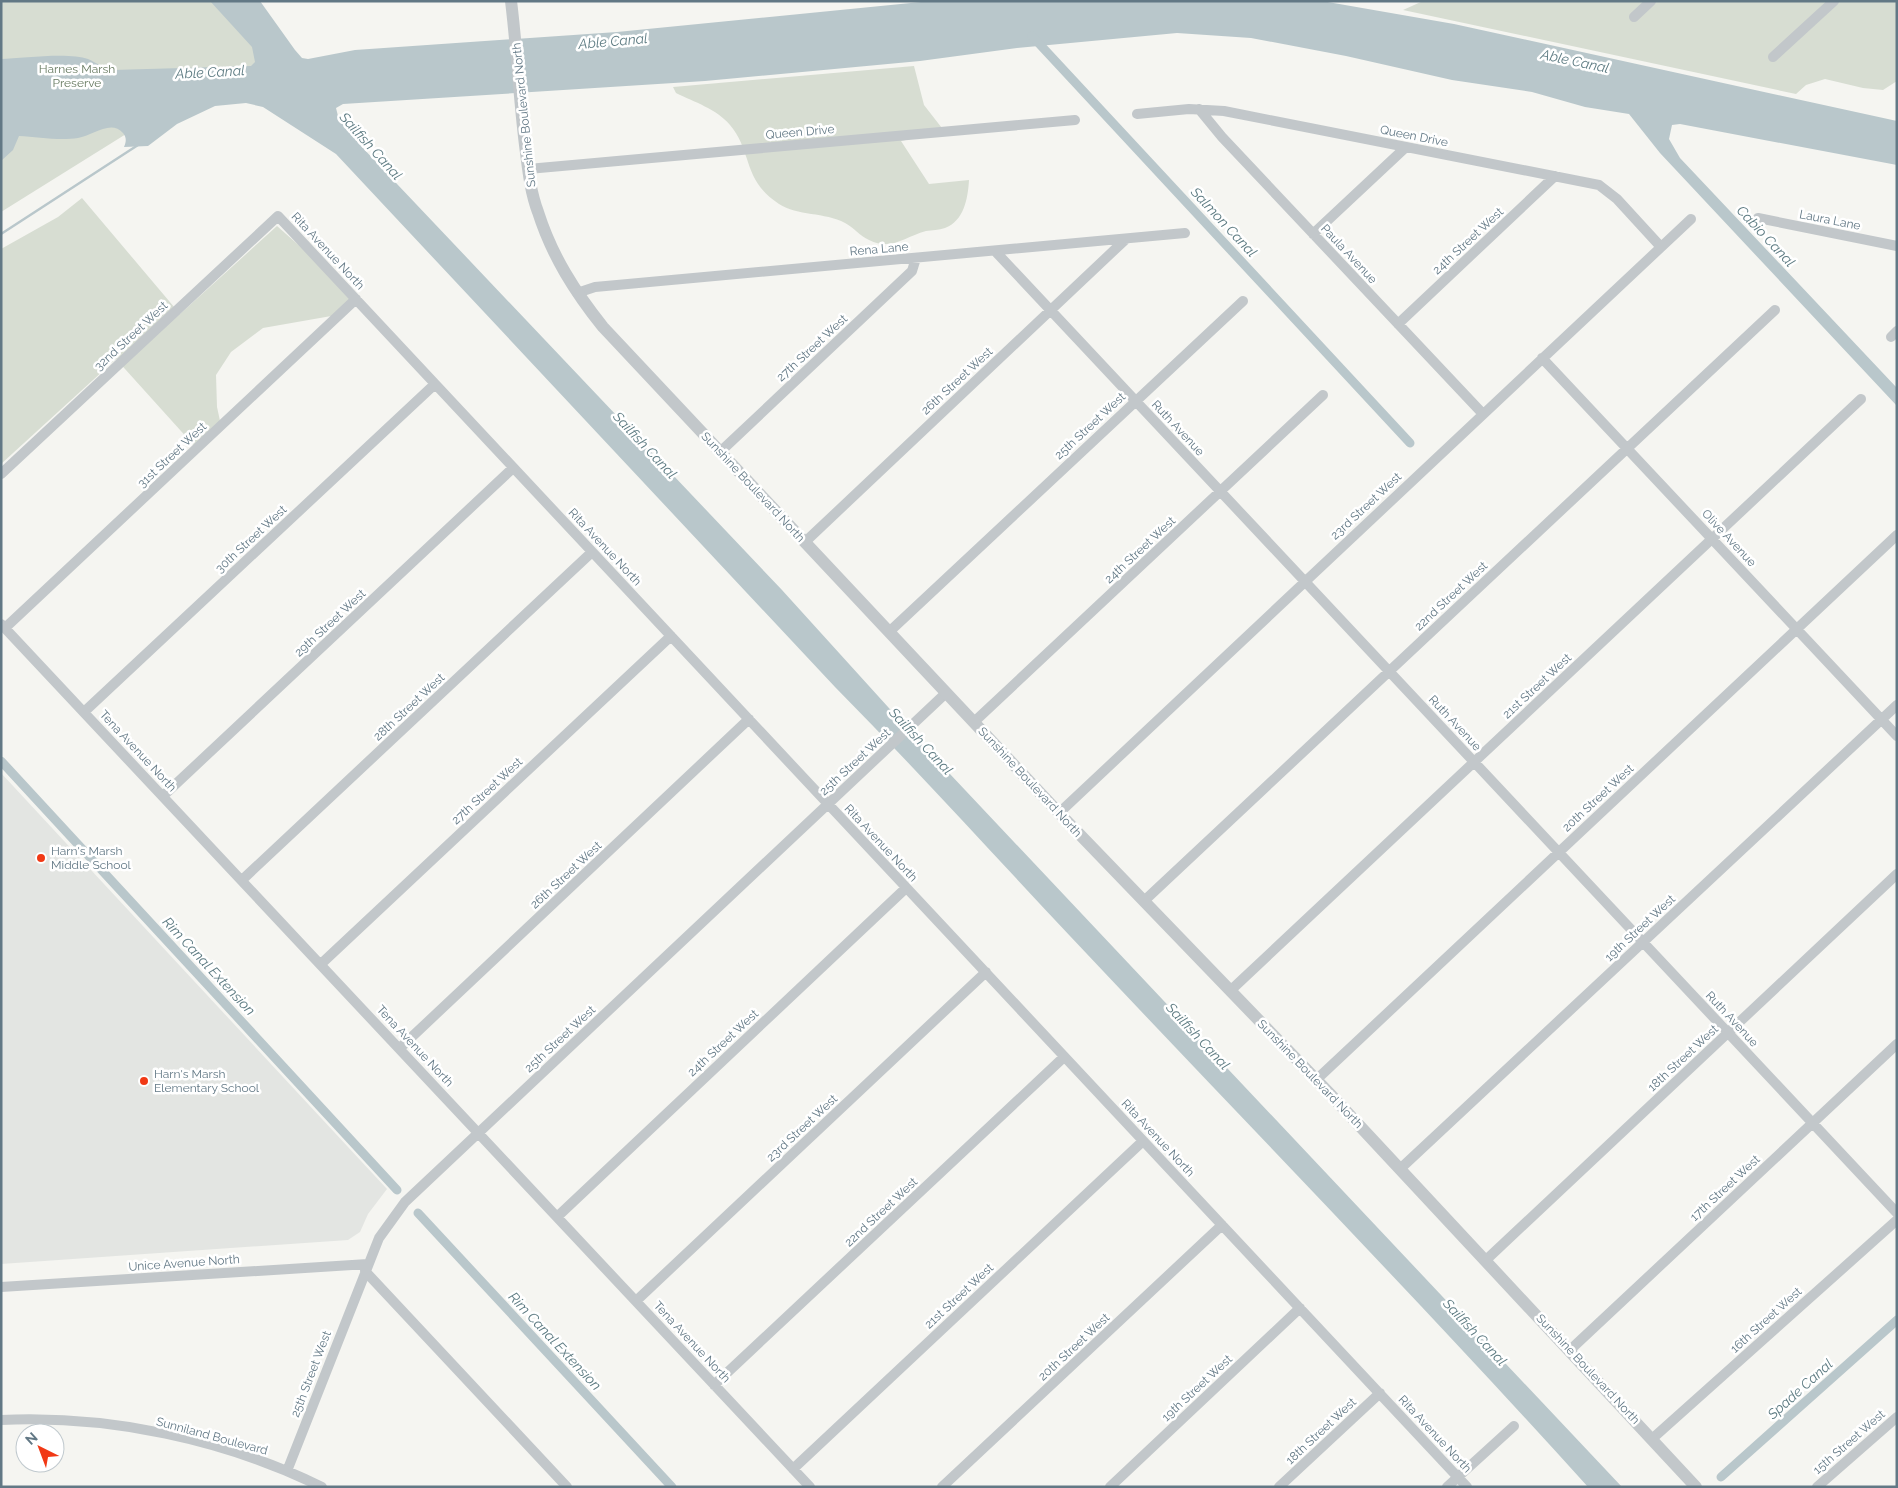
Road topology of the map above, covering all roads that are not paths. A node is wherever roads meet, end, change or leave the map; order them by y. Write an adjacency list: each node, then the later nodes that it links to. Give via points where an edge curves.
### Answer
1 (511, 1): 10 (street, Sunshine Boulevard North)
2 (1651, 1): 4 (street)
3 (1834, 1): 5 (street)
4 (1634, 17)
5 (1772, 58)
6 (1199, 109): 7 (street, Queen Drive); 9 (street, Queen Drive, via 1224,111); 16 (street, Paula Avenue)
7 (1137, 114)
8 (1075, 120): 10 (street, Queen Drive)
9 (1406, 147): 11 (street, Queen Drive); 16 (street)
10 (528, 169): 22 (street, Sunshine Boulevard North, via 548,242)
11 (1554, 176): 19 (street, Queen Drive, via 1599,185 1609,191); 27 (street, 24th Street West)
12 (278, 216): 23 (street, Rita Avenue North); 37 (street, 32nd Street West)
13 (1758, 218): 18 (street, Laura Lane)
14 (1691, 219): 19 (street, 23rd Street West)
15 (1185, 233): 17 (street, Rena Lane)
16 (1313, 234): 27 (street, Paula Avenue)
17 (1126, 239): 20 (street, Rena Lane); 26 (street, 26th Street West)
18 (1897, 246)
19 (1661, 247): 28 (street, 23rd Street West)
20 (996, 251): 21 (street, Rena Lane); 26 (street, Ruth Avenue)
21 (916, 258): 22 (street, Rena Lane, via 595,287); 35 (street, 27th Street West, via 912,271)
22 (577, 293): 35 (street, Sunshine Boulevard North, via 603,327)
23 (356, 300): 29 (street, Rita Avenue North); 44 (street, 31st Street West)
24 (1243, 301): 32 (street, 25th Street West)
25 (1775, 310): 34 (street, 22nd Street West)
26 (1050, 311): 32 (street, Ruth Avenue); 41 (street, 26th Street West)
27 (1398, 324): 33 (street, Paula Avenue)
28 (1542, 358): 33 (street, 23rd Street West); 34 (street, Olive Avenue)
29 (435, 384): 36 (street, Rita Avenue North); 51 (street, 30th Street West)
30 (1323, 395): 38 (street, 24th Street West)
31 (1861, 399): 40 (street, 21st Street West)
32 (1135, 401): 38 (street, Ruth Avenue); 46 (street, 25th Street West)
33 (1483, 414): 43 (street, 23rd Street West)
34 (1627, 448): 40 (street, Olive Avenue); 48 (street, 22nd Street West)
35 (720, 452): 41 (street, Sunshine Boulevard North)
36 (513, 468): 42 (street, Rita Avenue North); 57 (street, 29th Street West)
37 (1, 474)
38 (1220, 491): 43 (street, Ruth Avenue); 54 (street, 24th Street West)
39 (1897, 535): 45 (street, 20th Street West)
40 (1712, 539): 45 (street, Olive Avenue); 56 (street, 21st Street West)
41 (805, 542): 46 (street, Sunshine Boulevard North)
42 (592, 552): 47 (street, Rita Avenue North); 62 (street, 28th Street West)
43 (1304, 581): 48 (street, Ruth Avenue); 59 (street, 23rd Street West)
44 (3, 626): 51 (street, Tena Avenue North)
45 (1796, 629): 53 (street, Olive Avenue); 60 (street, 20th Street West)
46 (889, 632): 49 (street, Sunshine Boulevard North)
47 (671, 636): 52 (street, Rita Avenue North); 66 (street, 27th Street West)
48 (1389, 672): 56 (street, Ruth Avenue); 64 (street, 22nd Street West)
49 (946, 693): 54 (street, Sunshine Boulevard North); 58 (street, 25th Street West)
50 (1897, 705): 53 (street, 19th Street West)
51 (84, 712): 57 (street, Tena Avenue North)
52 (749, 719): 58 (street, Rita Avenue North); 71 (street, 26th Street West)
53 (1882, 719): 55 (street, Olive Avenue); 65 (street, 19th Street West)
54 (974, 722): 59 (street, Sunshine Boulevard North)
55 (1897, 736)
56 (1474, 762): 60 (street, Ruth Avenue); 68 (street, 21st Street West)
57 (163, 796): 62 (street, Tena Avenue North)
58 (828, 804): 63 (street, Rita Avenue North); 75 (street, 25th Street West)
59 (1059, 813): 64 (street, Sunshine Boulevard North)
60 (1559, 852): 65 (street, Ruth Avenue); 73 (street, 20th Street West)
61 (1897, 874): 69 (street, 18th Street West)
62 (242, 880): 66 (street, Tena Avenue North)
63 (906, 888): 67 (street, Rita Avenue North); 79 (street, 24th Street West)
64 (1144, 901): 68 (street, Sunshine Boulevard North)
65 (1643, 943): 69 (street, Ruth Avenue); 77 (street, 19th Street West)
66 (321, 964): 71 (street, Tena Avenue North)
67 (986, 972): 72 (street, Rita Avenue North); 85 (street, 23rd Street West)
68 (1230, 991): 73 (street, Sunshine Boulevard North)
69 (1728, 1033): 74 (street, Ruth Avenue); 82 (street, 18th Street West)
70 (1897, 1044): 74 (street, 17th Street West)
71 (400, 1048): 75 (street, Tena Avenue North)
72 (1064, 1056): 76 (street, Rita Avenue North); 88 (street, 22nd Street West)
73 (1316, 1080): 77 (street, Sunshine Boulevard North)
74 (1813, 1123): 78 (street, Ruth Avenue); 87 (street, 17th Street West)
75 (478, 1133): 79 (street, Tena Avenue North); 83 (street, 25th Street West, via 405,1202 385,1227)
76 (1143, 1141): 81 (street, Rita Avenue North); 94 (street, 21st Street West)
77 (1400, 1169): 82 (street, Sunshine Boulevard North)
78 (1897, 1213)
79 (557, 1217): 85 (street, Tena Avenue North)
80 (1897, 1220): 93 (street, 16th Street West)
81 (1222, 1225): 86 (street, Rita Avenue North); 100 (street, 20th Street West)
82 (1486, 1260): 87 (street, Sunshine Boulevard North)
83 (366, 1267): 84 (street, Unice Avenue North); 95 (street, 25th Street West); 98 (street)
84 (1, 1287)
85 (636, 1301): 88 (street, Tena Avenue North)
86 (1300, 1308): 89 (street, Rita Avenue North); 101 (street, 19th Street West)
87 (1570, 1350): 93 (street, Sunshine Boulevard North)
88 (714, 1385): 94 (street, Tena Avenue North)
89 (1380, 1393): 96 (street, Rita Avenue North); 102 (street, 18th Street West)
90 (1897, 1417): 106 (street, 15th Street West)
91 (1, 1420): 95 (street, Sunniland Boulevard, via 58,1420 138,1429 194,1441)
92 (1514, 1426): 96 (street)
93 (1652, 1438): 105 (street, Sunshine Boulevard North)
94 (793, 1469): 99 (street, Tena Avenue North)
95 (287, 1471): 97 (street, Sunniland Boulevard)
96 (1458, 1477): 103 (street); 104 (street, Rita Avenue North)
97 (322, 1487)
98 (567, 1487)
99 (810, 1487)
100 (942, 1487)
101 (1110, 1487)
102 (1279, 1487)
103 (1448, 1487)
104 (1467, 1487)
105 (1696, 1487)
106 (1817, 1487)

